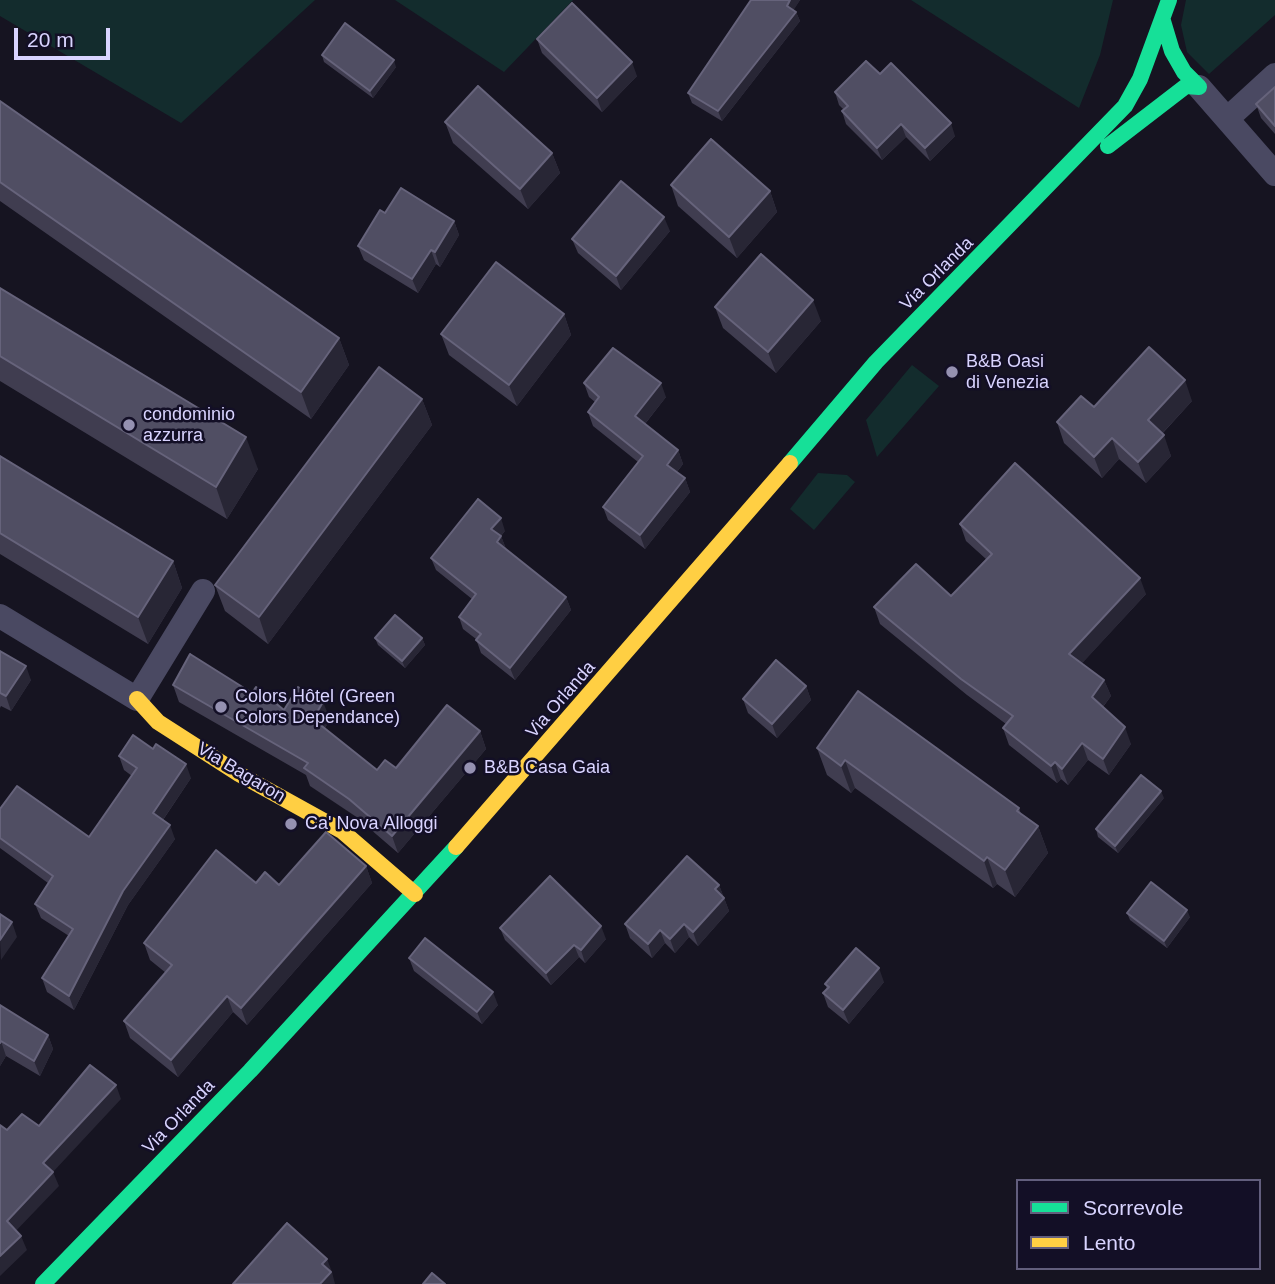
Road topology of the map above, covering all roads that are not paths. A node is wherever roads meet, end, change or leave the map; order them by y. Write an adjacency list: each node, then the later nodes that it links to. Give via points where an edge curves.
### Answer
1 (1168, 0): 3 (main road, Via Orlanda)
2 (1146, 14): 7 (main road, Via Orlanda, via 1137,48)
3 (1163, 21): 5 (main road, via 1171,51); 7 (main road, Via Orlanda, via 1140,79)
4 (1275, 75): 6 (street)
5 (1199, 87): 6 (street); 8 (main road, via 1186,86 1110,145)
6 (1227, 119): 9 (street)
7 (1101, 134): 8 (main road, Via Orlanda)
8 (1072, 167): 13 (main road, Via Orlanda, via 876,362)
9 (1275, 174)
10 (203, 591): 12 (street)
11 (0, 616): 12 (street, Via Bagaron)
12 (137, 699): 13 (main road, Via Bagaron, via 158,722 239,775 342,831)
13 (415, 894): 14 (main road, Via Orlanda)
14 (43, 1284)

